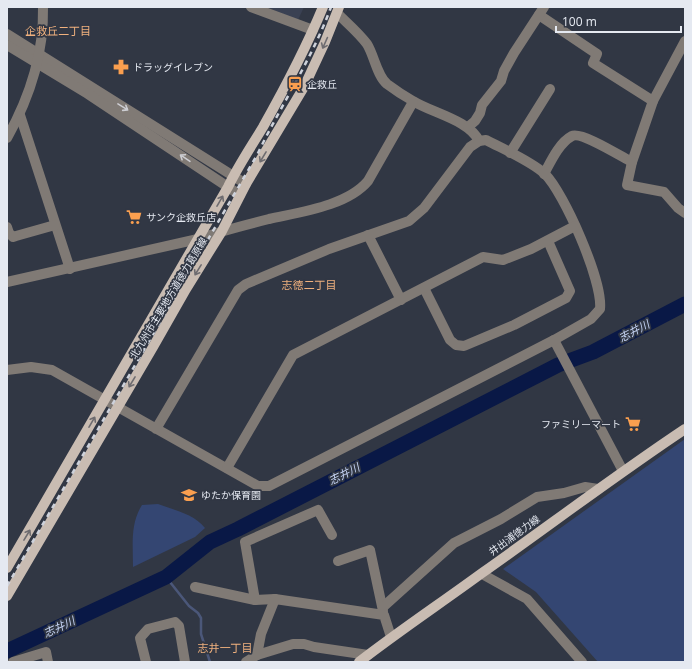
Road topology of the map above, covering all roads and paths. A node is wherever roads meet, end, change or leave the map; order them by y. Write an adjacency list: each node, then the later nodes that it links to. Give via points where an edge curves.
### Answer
1 (43, 7): 10 (street)
2 (251, 7): 6 (street)
3 (323, 7): 6 (main road, 北九州市主要地方道徳力葛原線)
4 (338, 10): 13 (street, via 366,43 386,84); 22 (main road, 北九州市主要地方道徳力葛原線, one-way to 22, via 304,87)
5 (541, 11): 12 (street, via 597,54 593,63); 15 (street, via 514,53 501,81 482,105 475,121)
6 (313, 30): 21 (main road, 北九州市主要地方道徳力葛原線, via 263,127)
7 (7, 34): 10 (street)
8 (685, 41): 12 (street)
9 (7, 45): 10 (street)
10 (39, 59): 14 (street); 21 (street, one-way to 21); 23 (street, one-way to 10)
11 (550, 89): 18 (street)
12 (653, 101): 19 (street)
13 (413, 102): 15 (street); 29 (street, via 373,174 358,191 339,201 314,209)
14 (20, 115): 16 (street); 26 (street)
15 (468, 127): 17 (street)
16 (7, 138)
17 (479, 141): 18 (street, via 486,140); 30 (street, via 470,147 417,215 409,221)
18 (510, 153): 20 (street)
19 (632, 162): 20 (street, via 584,137 575,135 559,148); 25 (street, via 627,185 664,192)
20 (544, 174): 27 (street, via 557,189)
21 (233, 176): 22 (street); 23 (main road, 北九州市主要地方道徳力葛原線)
22 (246, 184): 24 (main road, 北九州市主要地方道徳力葛原線)
23 (228, 187): 24 (street); 31 (main road, 北九州市主要地方道徳力葛原線, one-way to 23)
24 (240, 196): 29 (main road, 北九州市主要地方道徳力葛原線)
25 (685, 213)
26 (55, 225): 28 (street, via 16,236 8,233); 33 (street)
27 (575, 226): 32 (street); 37 (street, via 585,247 600,296 600,309 591,320)
28 (7, 227)
29 (222, 231): 31 (street); 40 (main road, 北九州市主要地方道徳力葛原線, one-way to 40)
30 (368, 236): 36 (street); 41 (street, via 254,280 238,290)
31 (198, 239): 33 (street); 39 (main road, 北九州市主要地方道徳力葛原線)
32 (548, 241): 35 (street, via 503,260 484,257); 35 (street, via 570,291 566,298 514,325 464,346 456,345 450,340)
33 (70, 269): 34 (street)
34 (7, 282)
35 (424, 288): 36 (street)
36 (401, 300): 43 (street, via 293,355)
37 (554, 340): 43 (street, via 269,486 258,486); 44 (street)
38 (7, 370): 39 (street, via 31,367 52,370)
39 (104, 400): 40 (street); 48 (main road, 北九州市主要地方道徳力葛原線, one-way to 39)
40 (118, 407): 41 (street); 51 (main road, 北九州市主要地方道徳力葛原線)
41 (156, 429): 43 (street)
42 (685, 429): 44 (main road, 井出浦徳力線)
43 (227, 468)
44 (622, 471): 45 (main road, 井出浦徳力線)
45 (598, 489): 49 (main road, 井出浦徳力線); 54 (street, via 585,487 537,497 454,543)
46 (332, 536): 53 (street, via 318,510 245,542)
47 (338, 561): 54 (street, via 370,550)
48 (7, 568)
49 (482, 574): 55 (main road, 井出浦徳力線); 64 (street, via 527,599)
50 (195, 587): 53 (street)
51 (7, 596)
52 (275, 599): 53 (street); 54 (street); 56 (street, via 261,634)
53 (255, 600)
54 (383, 611): 55 (street)
55 (391, 637): 57 (main road, 井出浦徳力線)
56 (257, 655): 57 (street, via 292,644); 62 (street)
57 (368, 655): 63 (main road, 井出浦徳力線)
58 (13, 662): 59 (street, via 46,652)
59 (48, 662)
60 (146, 662): 61 (street, via 140,638 148,629 175,622 179,626)
61 (185, 662)
62 (246, 662)
63 (359, 662)
64 (582, 662)

